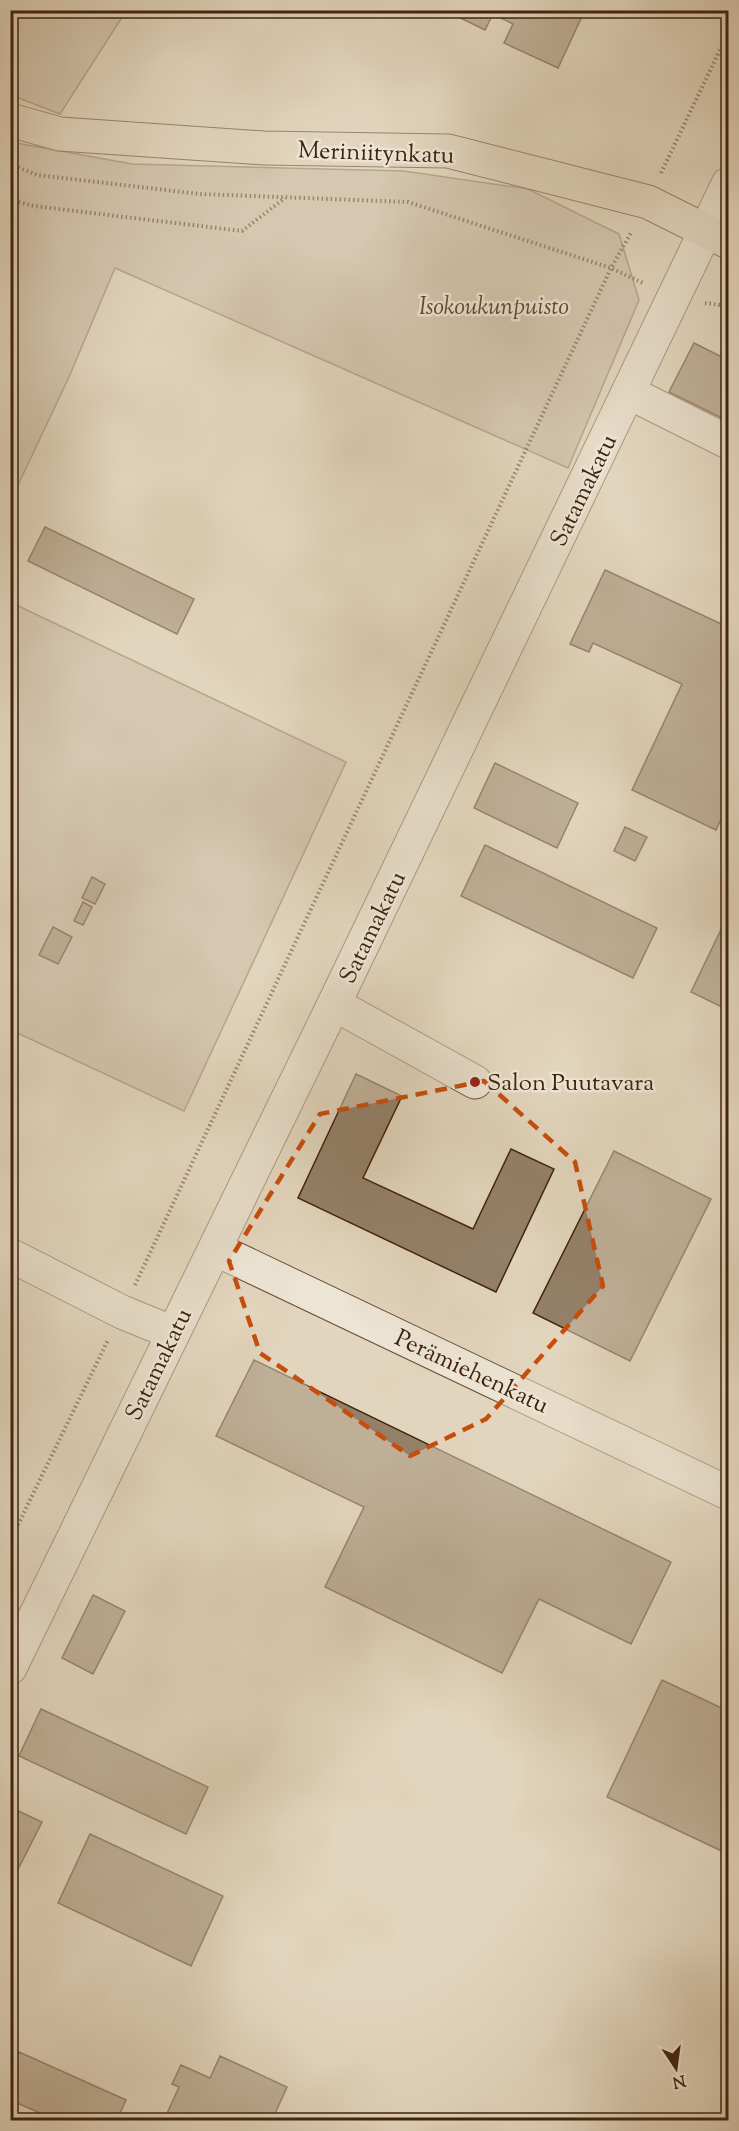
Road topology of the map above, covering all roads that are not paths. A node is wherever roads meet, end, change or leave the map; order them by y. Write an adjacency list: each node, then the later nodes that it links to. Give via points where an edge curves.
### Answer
1 (10, 120): 3 (main road, Meriniitynkatu, via 60,134 264,148 448,152 648,202)
2 (729, 184): 3 (street, Satamakatu)
3 (717, 236): 4 (street, Satamakatu)
4 (630, 393): 5 (street); 6 (street, Satamakatu)
5 (729, 442)
6 (334, 1004): 7 (street); 8 (street, Satamakatu)
7 (475, 1082)
8 (214, 1249): 10 (street, Satamakatu); 11 (street, Perämiehenkatu)
9 (10, 1255): 10 (street, via 122,1312)
10 (173, 1333): 12 (street, Satamakatu)
11 (729, 1493)
12 (10, 1668)

